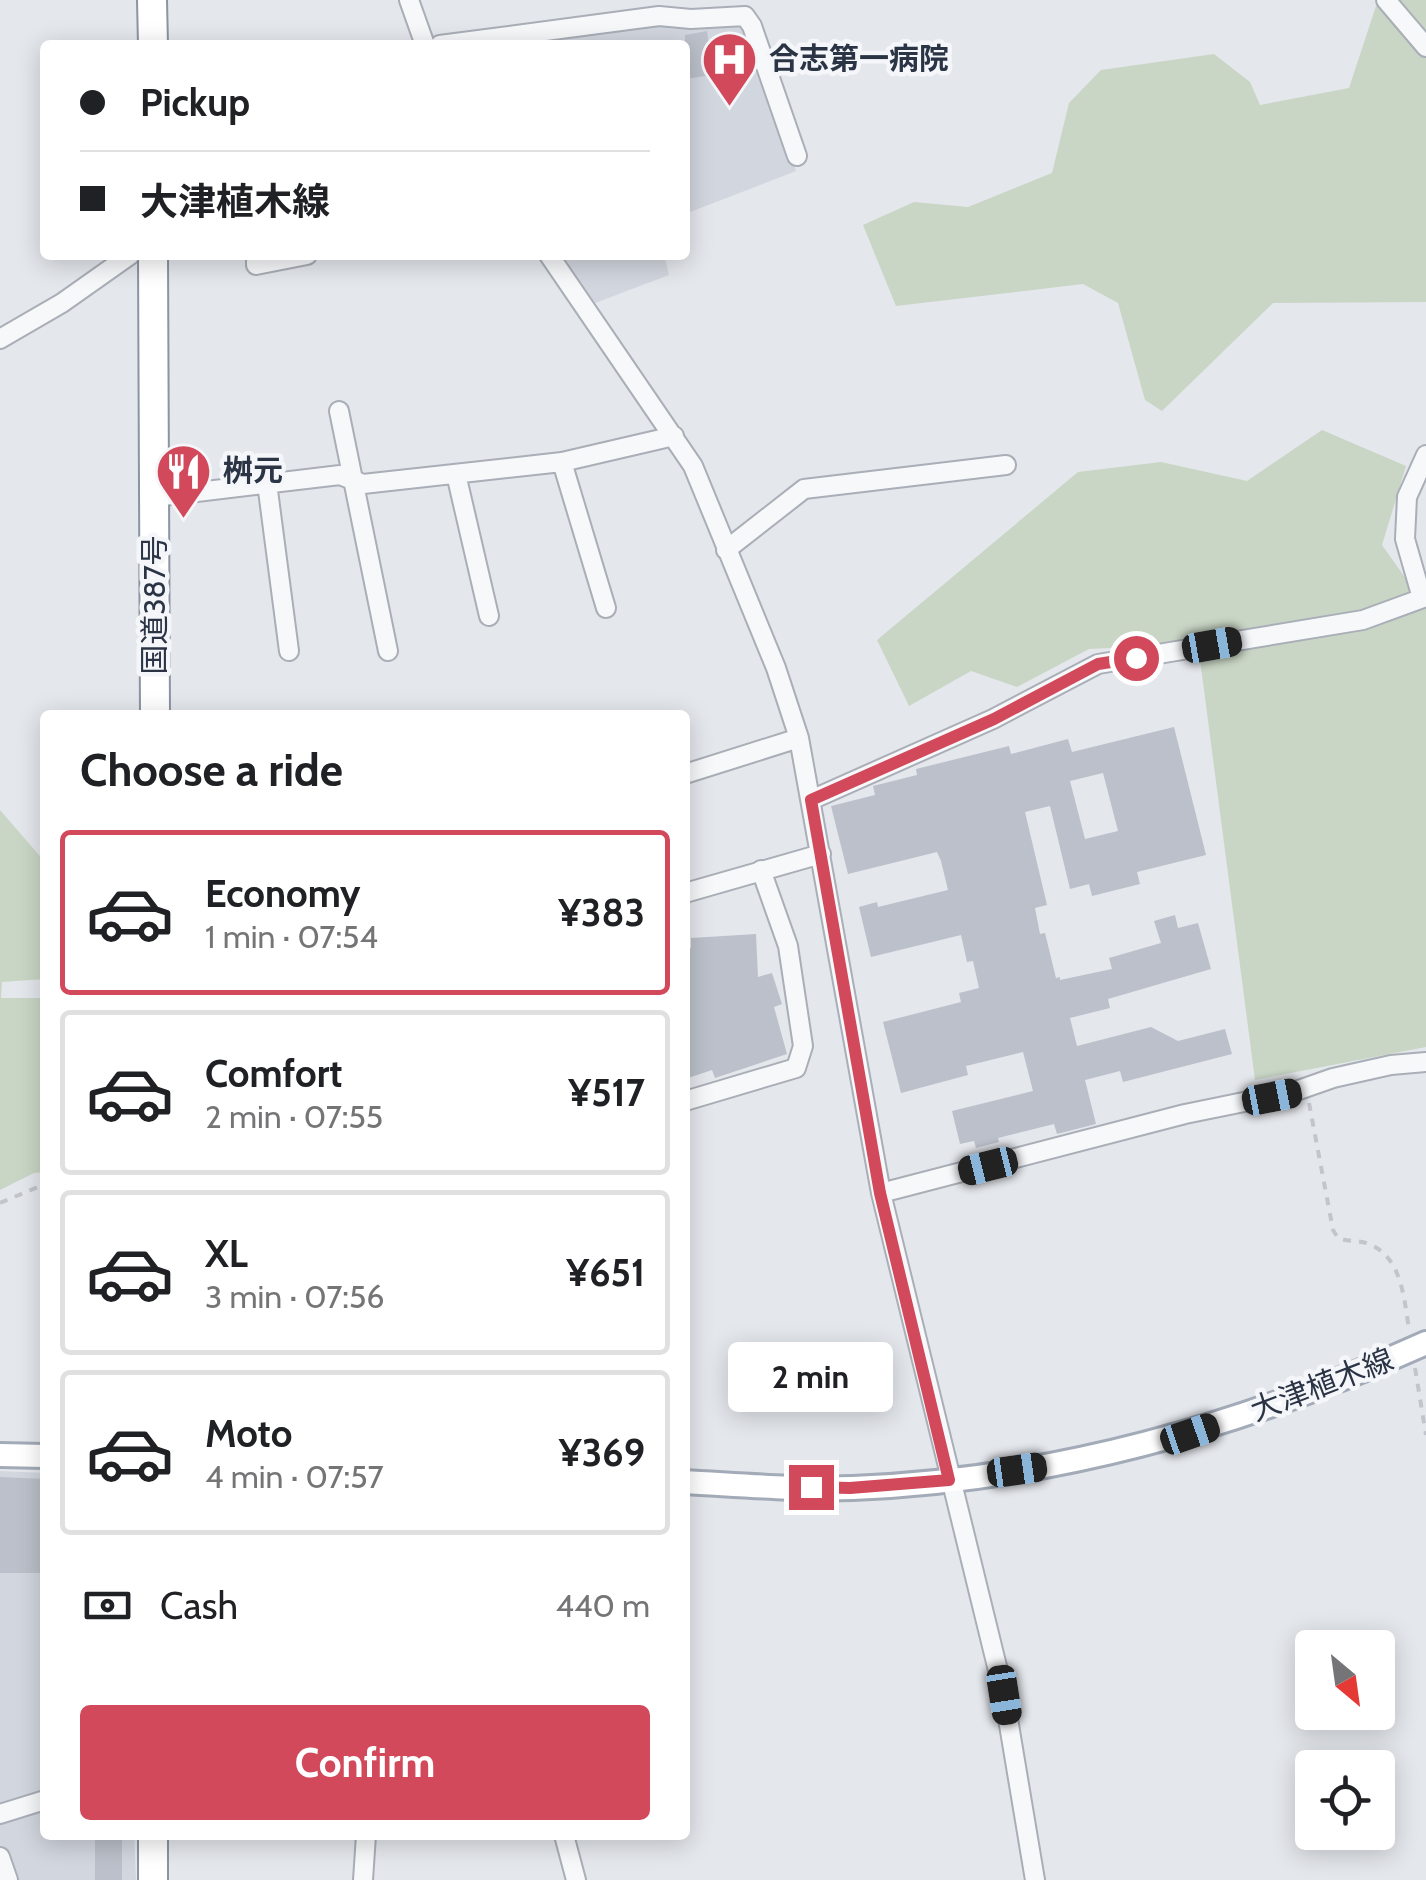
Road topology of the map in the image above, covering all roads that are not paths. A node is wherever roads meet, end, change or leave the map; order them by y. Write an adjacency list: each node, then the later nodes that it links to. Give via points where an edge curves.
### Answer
1 (152, 0): 4 (highway)
2 (409, 0): 5 (street)
3 (1386, 0): 7 (street)
4 (153, 40)
5 (423, 40)
6 (478, 40): 8 (street, via 659,16 745,16)
7 (1426, 47)
8 (797, 156)
9 (123, 260): 14 (street)
10 (153, 260): 23 (highway, 国道387号)
11 (256, 260): 12 (street)
12 (279, 260)
13 (552, 260): 16 (street)
14 (0, 339)
15 (339, 410): 21 (street)
16 (674, 436): 18 (street); 24 (street)
17 (1426, 455): 25 (street, via 1407,497 1405,540)
18 (562, 462): 20 (street); 26 (street)
19 (1006, 465): 24 (street, via 804,488)
20 (456, 474): 21 (street); 27 (street)
21 (353, 480): 22 (street, via 340,474); 29 (street)
22 (267, 483): 23 (street); 28 (street)
23 (155, 497): 30 (highway, 国道387号)
24 (726, 550): 31 (street)
25 (1424, 598): 33 (street, via 1363,620 1098,664 994,719)
26 (606, 608)
27 (489, 616)
28 (289, 651)
29 (388, 651)
30 (156, 710)
31 (799, 738): 32 (street); 33 (street)
32 (690, 772)
33 (811, 800): 34 (street)
34 (821, 854): 35 (street); 39 (street)
35 (761, 870): 36 (street); 38 (street, via 788,946 803,1046 796,1068)
36 (690, 891)
37 (1426, 1062): 39 (street, via 1333,1078)
38 (690, 1100)
39 (880, 1193): 43 (street)
40 (1419, 1346): 43 (main road, 大津植木線, via 1190,1434)
41 (0, 1456): 42 (main road)
42 (40, 1456)
43 (949, 1480): 44 (main road, 大津植木線, via 850,1488); 55 (street, via 1004,1695)
44 (690, 1482)
45 (40, 1802): 46 (street)
46 (0, 1814)
47 (152, 1840): 52 (highway)
48 (366, 1840): 53 (street)
49 (565, 1840): 54 (street)
50 (0, 1857): 51 (street)
51 (8, 1880)
52 (153, 1880)
53 (363, 1880)
54 (576, 1880)
55 (1035, 1880)

